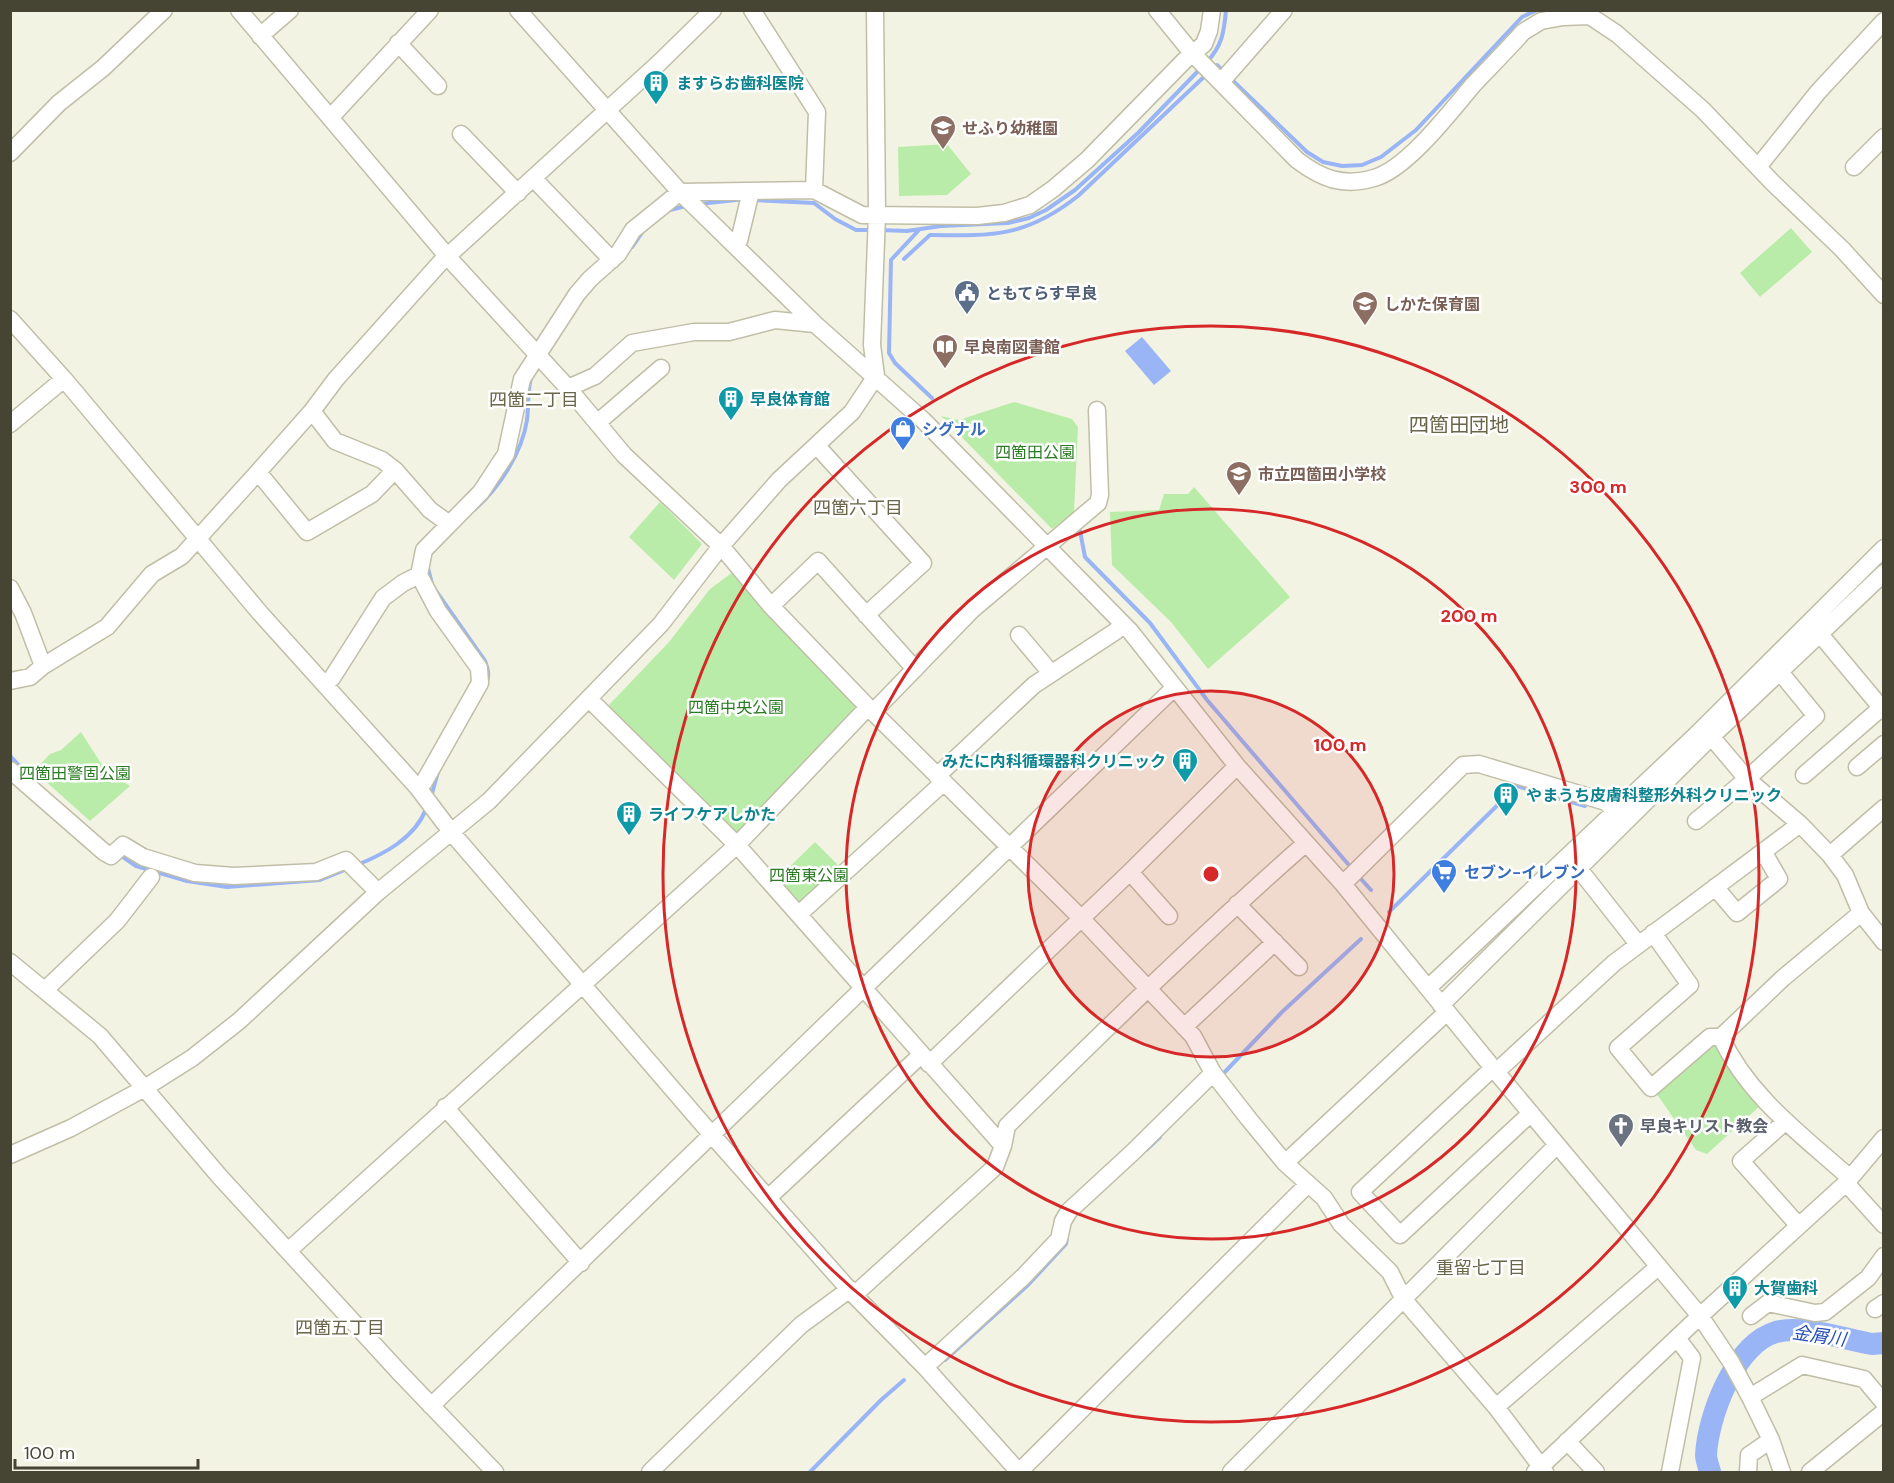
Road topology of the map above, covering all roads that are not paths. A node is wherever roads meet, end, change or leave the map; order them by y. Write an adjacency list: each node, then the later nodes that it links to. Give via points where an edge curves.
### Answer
1 (164, 10): 23 (street, via 59,103)
2 (238, 10): 14 (street)
3 (291, 10): 14 (street)
4 (430, 10): 15 (street)
5 (518, 10): 19 (street)
6 (752, 10): 27 (street, via 817,112)
7 (875, 10): 31 (street)
8 (1157, 10): 16 (street)
9 (1212, 10): 16 (street, via 1209,31)
10 (1284, 10): 17 (street)
11 (706, 13): 19 (street)
12 (1589, 13): 17 (street, via 1541,21 1523,32 1422,143 1376,178 1336,181 1315,174 1297,160); 24 (street, via 1696,104)
13 (1884, 21): 24 (street, via 1818,92)
14 (260, 36): 20 (street)
15 (398, 43): 18 (street); 20 (street)
16 (1195, 56): 17 (street); 31 (street, via 1087,160 1030,205 977,216)
17 (1222, 75)
18 (438, 87)
19 (607, 110): 26 (street); 29 (street)
20 (330, 118): 33 (street)
21 (461, 134): 28 (street)
22 (1884, 137): 25 (street)
23 (10, 153)
24 (1758, 167): 35 (street)
25 (1854, 167)
26 (533, 178): 28 (street); 34 (street)
27 (814, 190): 30 (street); 31 (street)
28 (518, 193): 33 (street)
29 (682, 194): 30 (street); 32 (street); 34 (street, via 633,230)
30 (750, 197): 32 (street, via 739,241)
31 (876, 219): 40 (street, via 872,345)
32 (734, 246): 37 (street)
33 (447, 256): 38 (street); 44 (street)
34 (612, 260): 38 (street, via 577,294)
35 (1882, 290)
36 (10, 319): 41 (street)
37 (815, 324): 40 (street); 42 (street, via 774,321 729,332 694,332 632,343 595,376)
38 (544, 361): 42 (street); 50 (street, via 522,379 506,454 481,492)
39 (661, 368): 45 (street)
40 (876, 376): 47 (street, via 852,412); 53 (street)
41 (64, 379): 46 (street); 51 (street)
42 (568, 388): 45 (street)
43 (1097, 410): 53 (street, via 1098,503)
44 (312, 411): 48 (street, via 335,441 382,460); 49 (street)
45 (597, 423): 52 (street, via 624,455)
46 (10, 424)
47 (817, 446): 52 (street, via 779,480); 59 (street, via 923,563)
48 (395, 470): 49 (street, via 372,494 307,532); 50 (street, via 430,510)
49 (258, 472): 51 (street)
50 (448, 523): 56 (street, via 424,550)
51 (197, 538): 63 (street, via 182,556 152,574 108,627); 68 (street)
52 (721, 546): 58 (street); 70 (street, via 662,624)
53 (1046, 547): 60 (street); 64 (street, via 972,610)
54 (1880, 558): 73 (street)
55 (1884, 573): 61 (street)
56 (418, 576): 68 (street, via 383,598); 81 (street, via 479,668 480,683)
57 (10, 588): 63 (street)
58 (771, 606): 59 (street, via 818,561); 71 (street)
59 (866, 615): 64 (street)
60 (1122, 624): 66 (street); 69 (street)
61 (1819, 633): 65 (street); 72 (street)
62 (1019, 635): 66 (street)
63 (43, 666): 67 (street, via 30,677)
64 (915, 669): 71 (street)
65 (1780, 672): 73 (street); 80 (street, via 1816,716)
66 (1051, 673): 79 (street, via 1034,685)
67 (10, 681)
68 (325, 683): 81 (street)
69 (1174, 688): 75 (street); 89 (street)
70 (589, 699): 86 (street); 88 (street)
71 (871, 709): 79 (street); 88 (street)
72 (1882, 709): 78 (street)
73 (1707, 732): 80 (street); 83 (street); 92 (street)
74 (1884, 744): 76 (street)
75 (1237, 766): 87 (street); 93 (street)
76 (1857, 767)
77 (10, 770): 97 (street, via 87,837 117,850 195,873 234,876 316,872 351,865)
78 (1804, 775)
79 (940, 779): 89 (street); 100 (street)
80 (1747, 779): 84 (street); 85 (street)
81 (421, 792): 86 (street)
82 (1884, 808): 91 (street)
83 (1616, 811): 92 (street); 95 (street, via 1606,802 1580,794 1479,764 1463,765)
84 (1696, 821)
85 (1800, 824): 90 (street); 91 (street)
86 (452, 833): 97 (street); 109 (street)
87 (1306, 843): 95 (street); 98 (street)
88 (737, 845): 100 (street); 109 (street)
89 (1011, 848): 102 (street); 110 (street)
90 (1763, 851): 96 (street); 96 (street, via 1779,879 1737,913)
91 (1830, 855): 99 (street, via 1845,875)
92 (1574, 862): 106 (street); 112 (street); 114 (street)
93 (1130, 872): 101 (street); 102 (street)
94 (151, 877): 113 (street, via 117,921)
95 (1343, 884): 112 (street)
96 (1715, 887): 103 (street)
97 (378, 892): 120 (street, via 239,1022)
98 (1237, 903): 104 (street); 111 (street)
99 (1861, 913): 105 (street); 116 (street)
100 (799, 914): 110 (street)
101 (1169, 916)
102 (1081, 918): 111 (street); 117 (street)
103 (1653, 933): 106 (street); 116 (street, via 1690,985 1618,1048 1651,1088 1710,1037)
104 (1275, 942): 108 (street); 115 (street)
105 (1884, 942)
106 (1638, 944): 118 (street)
107 (10, 962): 113 (street)
108 (1299, 967)
109 (583, 985): 121 (street); 124 (street)
110 (864, 987): 117 (street); 124 (street)
111 (1147, 988): 115 (street); 127 (street, via 1007,1126)
112 (1428, 988): 114 (street)
113 (45, 990): 120 (street, via 100,1036)
114 (1444, 1008): 118 (street); 129 (street)
115 (1184, 1027): 119 (street)
116 (1720, 1036): 123 (street, via 1760,1097)
117 (925, 1060): 127 (street); 132 (street)
118 (1495, 1070): 122 (street); 122 (street, via 1360,1192 1400,1235)
119 (1213, 1073): 129 (street); 144 (street, via 1069,1211 1059,1239 1023,1277)
120 (143, 1089): 128 (street); 135 (street)
121 (445, 1107): 135 (street); 137 (street)
122 (1531, 1113): 126 (street)
123 (1786, 1121): 130 (street); 134 (street, via 1741,1161)
124 (712, 1135): 132 (street); 137 (street)
125 (1884, 1138): 130 (street)
126 (1557, 1145): 138 (street); 140 (street)
127 (1003, 1146): 139 (street, via 995,1167)
128 (10, 1155)
129 (1285, 1162): 131 (street)
130 (1848, 1180): 133 (street); 134 (street)
131 (1308, 1184): 140 (street, via 1324,1198 1341,1224 1390,1272); 156 (street)
132 (769, 1197): 139 (street)
133 (1884, 1225)
134 (1799, 1226): 141 (street)
135 (288, 1251): 147 (street)
136 (1884, 1256): 142 (street, via 1868,1278 1825,1312 1768,1303)
137 (581, 1263): 147 (street)
138 (1658, 1267): 141 (street); 148 (street)
139 (852, 1292): 144 (street); 155 (street, via 801,1325)
140 (1404, 1300): 148 (street); 152 (street)
141 (1700, 1316): 143 (street); 145 (street)
142 (1751, 1316)
143 (1677, 1338): 151 (street); 158 (street, via 1692,1358)
144 (925, 1367): 156 (street)
145 (1750, 1397): 146 (street, via 1802,1365 1864,1379); 150 (street)
146 (1884, 1403)
147 (431, 1406): 154 (street)
148 (1496, 1407): 153 (street)
149 (1884, 1412): 161 (street)
150 (1771, 1440): 159 (street, via 1749,1455); 160 (street)
151 (1567, 1441): 153 (street); 157 (street)
152 (1235, 1471)
153 (1540, 1471)
154 (495, 1473)
155 (650, 1473)
156 (1019, 1473)
157 (1596, 1473)
158 (1670, 1473)
159 (1748, 1473)
160 (1782, 1473)
161 (1810, 1473)

